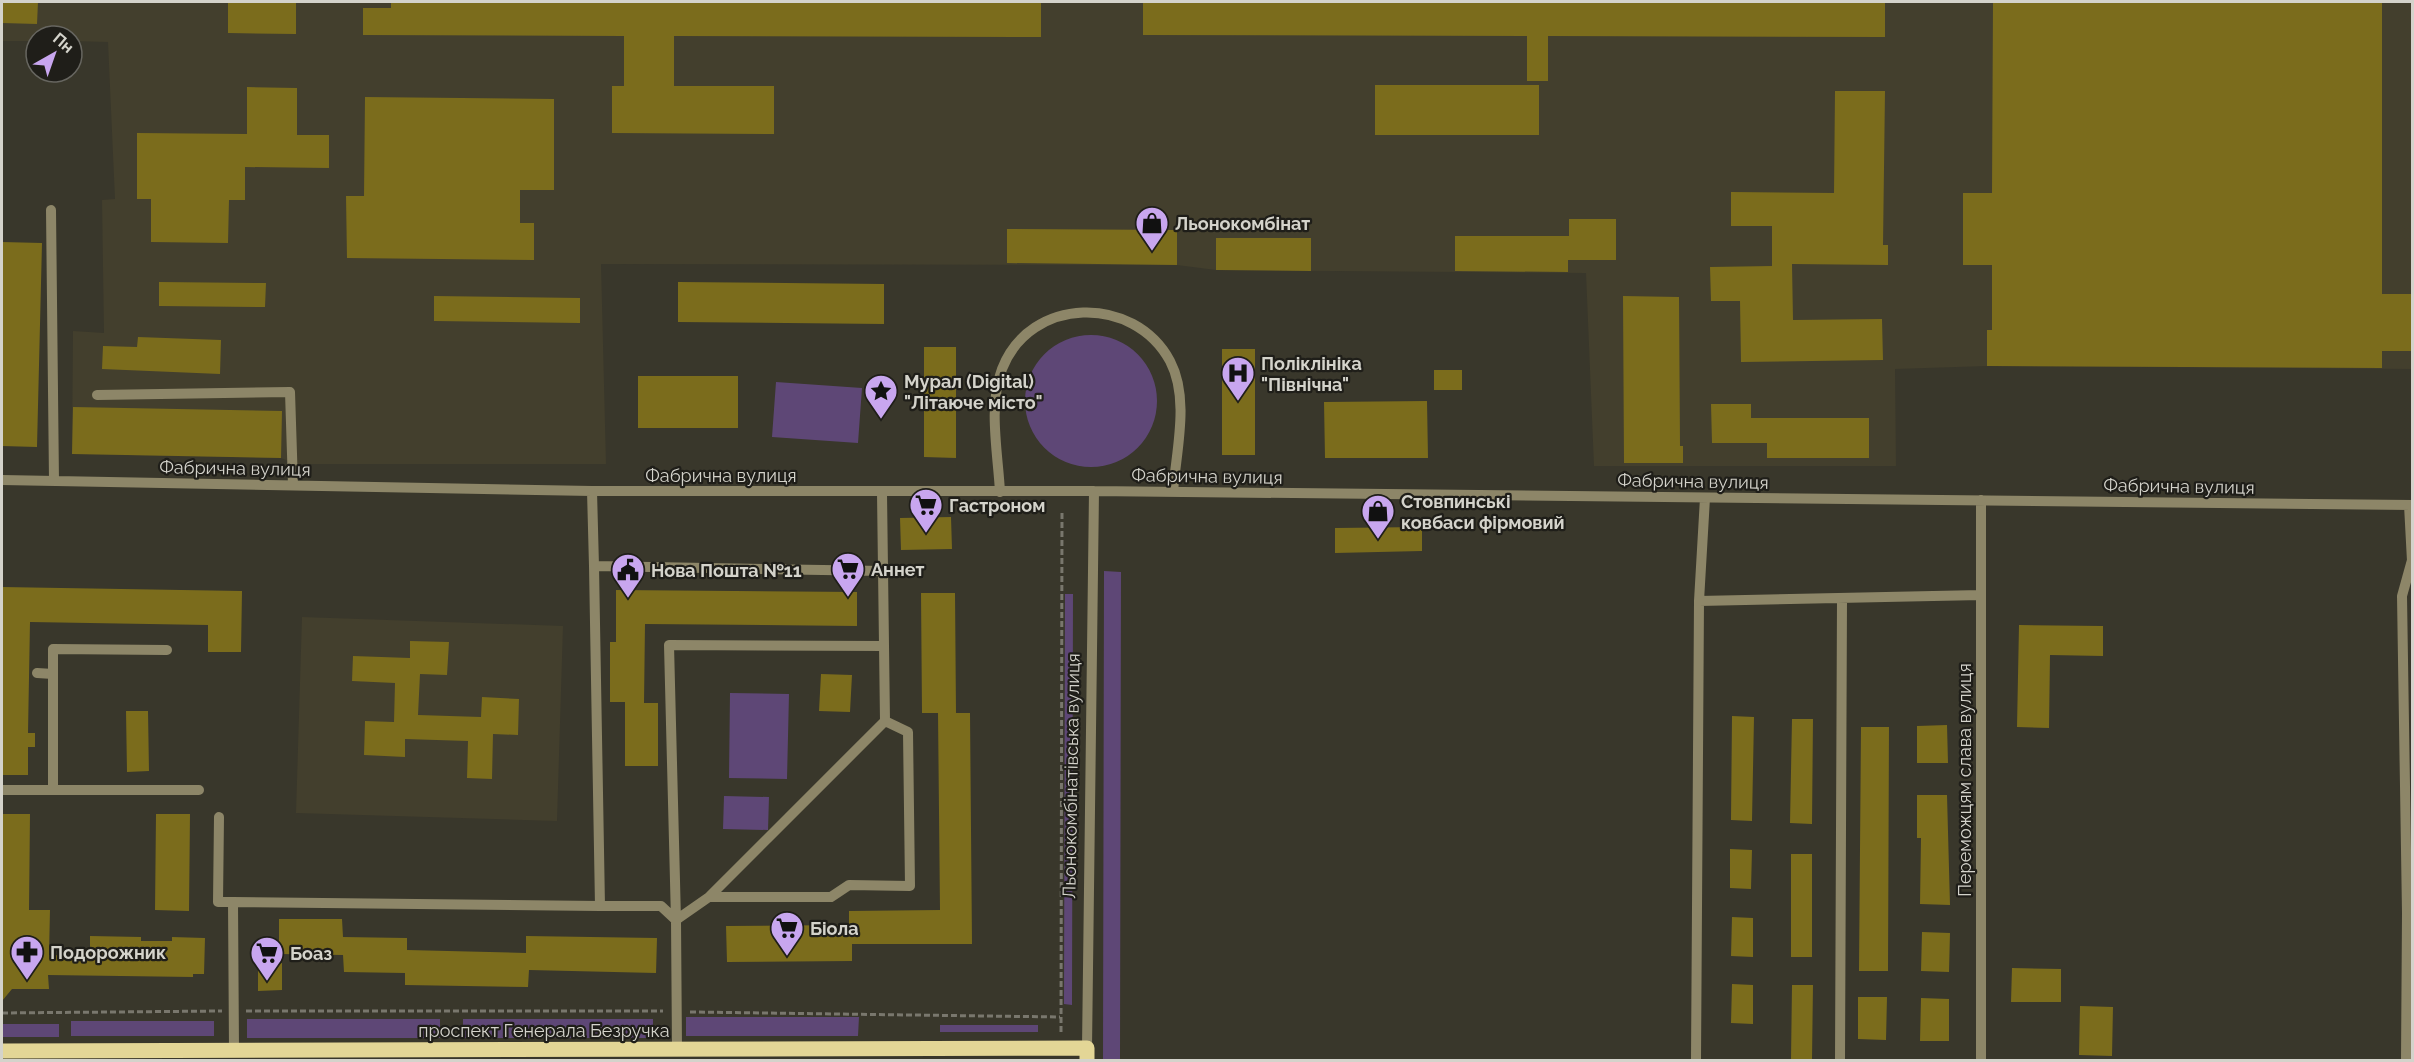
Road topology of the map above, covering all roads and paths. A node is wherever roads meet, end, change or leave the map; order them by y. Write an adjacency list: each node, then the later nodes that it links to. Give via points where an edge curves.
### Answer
1 (51, 210): 4 (street)
2 (97, 395): 5 (street, via 290,392)
3 (2, 480): 4 (street, Фабрична вулиця)
4 (54, 481): 5 (street, Фабрична вулиця)
5 (293, 485): 6 (street, Фабрична вулиця)
6 (592, 490): 10 (street, Фабрична вулиця); 16 (street)
7 (1094, 491): 8 (street, Фабрична вулиця); 9 (street, Фабрична вулиця); 43 (street, Льонокомбінатівська вулиця)
8 (1000, 492): 9 (street, via 995,399 1002,368 1031,330 1060,316 1092,312 1137,326 1170,362 1180,408); 10 (street, Фабрична вулиця)
9 (1173, 492): 11 (street, Фабрична вулиця)
10 (882, 493): 17 (street)
11 (1705, 498): 12 (street, Фабрична вулиця); 20 (street)
12 (1981, 500): 13 (street, Фабрична вулиця); 18 (street, Переможцям слава вулиця)
13 (2411, 505): 15 (street)
14 (1062, 511): 37 (path)
15 (2412, 561): 50 (street, via 2402,596)
16 (594, 566): 17 (street); 32 (street)
17 (883, 571): 21 (street)
18 (1981, 595): 19 (street); 49 (street, Переможцям слава вулиця)
19 (1842, 599): 20 (street); 48 (street)
20 (1699, 601): 47 (street)
21 (884, 646): 25 (street); 33 (street, via 669,645)
22 (167, 650): 24 (street, via 53,649)
23 (38, 673): 24 (street)
24 (53, 674): 27 (street)
25 (885, 721): 30 (street); 30 (street, via 908,732 910,886 849,885 831,897)
26 (2, 790): 27 (street)
27 (53, 790): 28 (street)
28 (199, 790)
29 (219, 818): 31 (street, via 218,902)
30 (709, 897): 33 (street)
31 (233, 902): 32 (street); 34 (street)
32 (600, 906): 33 (street, via 661,906)
33 (676, 920): 35 (street)
34 (233, 1011): 35 (path); 36 (path); 40 (street)
35 (676, 1011): 37 (path); 39 (street)
36 (2, 1013)
37 (1060, 1017): 38 (path)
38 (1061, 1048): 42 (main road, проспект Генерала Безручка); 43 (main road, проспект Генерала Безручка)
39 (677, 1049): 42 (main road, проспект Генерала Безручка); 46 (main road, проспект Генерала Безручка)
40 (234, 1050): 44 (main road, проспект Генерала Безручка); 45 (main road, проспект Генерала Безручка)
41 (2, 1051): 44 (main road, проспект Генерала Безручка)
42 (932, 1054)
43 (1087, 1054)
44 (50, 1055)
45 (368, 1055): 46 (main road, проспект Генерала Безручка)
46 (581, 1055)
47 (1696, 1060)
48 (1840, 1060)
49 (1981, 1060)
50 (2406, 1060)

